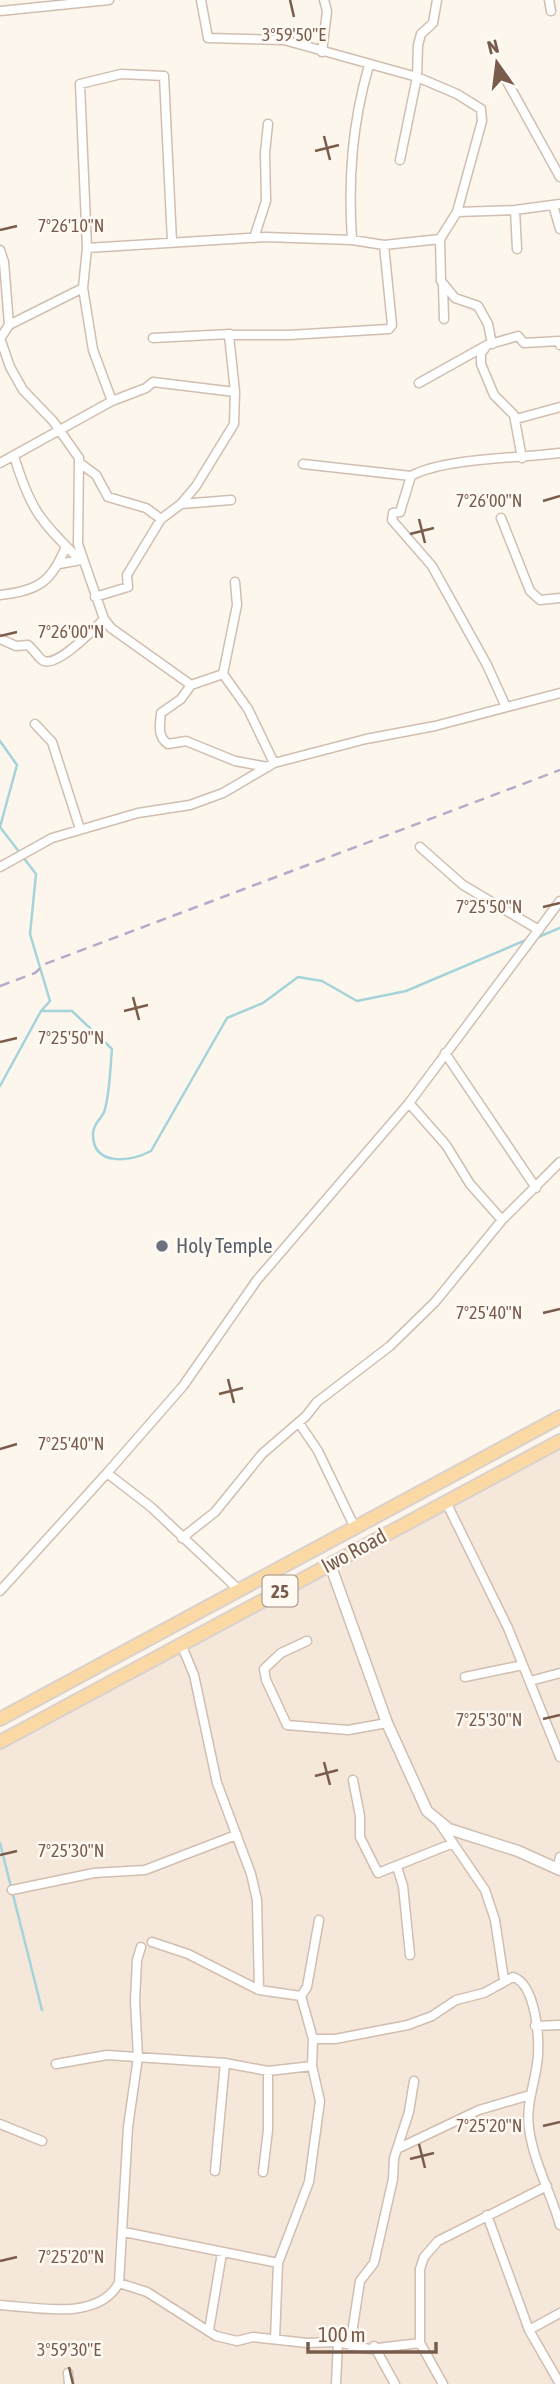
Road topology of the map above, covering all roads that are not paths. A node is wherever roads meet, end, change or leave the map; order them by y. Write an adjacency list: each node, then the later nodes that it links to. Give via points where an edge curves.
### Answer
1 (109, 0): 6 (street)
2 (201, 0): 8 (street, via 208,38 270,37)
3 (324, 0): 8 (street)
4 (437, 0): 11 (street, via 433,23 421,34 418,45)
5 (549, 0): 7 (street)
6 (0, 11)
7 (551, 11)
8 (322, 52): 9 (street)
9 (369, 65): 11 (street); 21 (street, via 349,168)
10 (504, 76): 14 (street)
11 (417, 78): 13 (street); 17 (street, via 471,101 483,115)
12 (268, 124): 19 (street, via 266,201)
13 (400, 160)
14 (560, 177)
15 (556, 204): 16 (street); 18 (street)
16 (515, 210): 17 (street); 25 (street)
17 (457, 212): 20 (street)
18 (560, 229)
19 (254, 238): 21 (street); 22 (street)
20 (440, 239): 23 (street); 27 (street)
21 (352, 240): 23 (street)
22 (172, 242): 24 (street); 24 (street, via 164,76 121,74 83,82 78,88)
23 (384, 245): 31 (street, via 389,328)
24 (86, 248): 28 (street)
25 (517, 249)
26 (0, 250): 30 (street)
27 (443, 285): 29 (street); 34 (street, via 458,299 478,306 488,324)
28 (83, 288): 30 (street); 40 (street, via 93,350)
29 (444, 319)
30 (9, 324): 32 (street)
31 (230, 334): 33 (street); 36 (street)
32 (0, 338): 43 (street, via 23,390)
33 (153, 338)
34 (489, 345): 35 (street, via 518,336 524,343 559,341); 37 (street); 42 (street, via 481,353 481,364 494,395)
35 (560, 345)
36 (234, 375): 38 (street); 39 (street)
37 (419, 383)
38 (220, 391): 39 (street); 40 (street, via 153,382)
39 (235, 392): 54 (street, via 234,424)
40 (112, 401): 43 (street)
41 (560, 407): 42 (street)
42 (516, 419): 46 (street)
43 (60, 431): 45 (street); 48 (street)
44 (560, 453): 46 (street)
45 (14, 456): 47 (street); 57 (street, via 28,501)
46 (522, 458): 51 (street, via 454,465)
47 (0, 463)
48 (81, 464): 50 (street); 52 (street)
49 (303, 464): 51 (street)
50 (96, 475): 52 (street); 56 (street, via 108,498 146,508)
51 (411, 476): 69 (street, via 400,512 393,513 392,520 432,566)
52 (80, 477): 58 (street, via 77,530)
53 (231, 499): 54 (street)
54 (181, 504): 56 (street)
55 (501, 518): 63 (street, via 530,591 540,600)
56 (161, 519): 62 (street, via 127,575 128,587)
57 (66, 546): 58 (street); 59 (street)
58 (81, 560): 59 (street); 62 (street)
59 (59, 564): 61 (street, via 38,585)
60 (235, 582): 66 (street, via 237,605)
61 (0, 595)
62 (95, 597): 64 (street)
63 (560, 598)
64 (104, 619): 65 (street, via 62,657 47,661 28,645); 67 (street)
65 (0, 639)
66 (223, 674): 67 (street); 71 (street, via 248,709)
67 (191, 685): 71 (street, via 161,713 164,741 186,741 236,761)
68 (560, 692): 69 (street)
69 (506, 707): 71 (street)
70 (35, 724): 72 (street, via 52,742)
71 (271, 765): 72 (street, via 223,793 190,805)
72 (80, 829): 74 (street, via 25,851)
73 (420, 847): 76 (street, via 449,874)
74 (0, 867)
75 (560, 901): 76 (street)
76 (538, 930): 77 (street)
77 (445, 1053): 78 (street); 80 (street)
78 (410, 1103): 81 (street, via 446,1145 477,1194); 85 (street, via 257,1280 183,1385)
79 (560, 1162): 80 (street)
80 (536, 1188): 81 (street)
81 (502, 1220): 83 (street, via 435,1302)
82 (560, 1417): 87 (main road, Iwo Road)
83 (299, 1423): 87 (street, via 318,1451); 88 (street, via 262,1454 215,1512)
84 (560, 1441): 86 (main road, Iwo Road / 25)
85 (107, 1473): 88 (street); 91 (street)
86 (446, 1502): 89 (main road, Iwo Road / 25); 94 (street)
87 (355, 1528): 90 (main road, Iwo Road)
88 (182, 1538): 90 (street)
89 (330, 1564): 93 (main road, Iwo Road / 25); 99 (street)
90 (239, 1590): 98 (main road, Iwo Road)
91 (0, 1591)
92 (307, 1641): 99 (street, via 281,1653 264,1669 287,1725 348,1730)
93 (181, 1644): 100 (main road, Iwo Road / 25); 104 (street, via 194,1675 217,1783)
94 (523, 1665): 96 (street); 97 (street)
95 (560, 1673): 97 (street)
96 (465, 1677)
97 (530, 1682): 101 (street)
98 (0, 1719)
99 (387, 1723): 103 (street, via 417,1793)
100 (0, 1742)
101 (560, 1754)
102 (353, 1780): 107 (street, via 360,1837 367,1855 377,1873)
103 (440, 1824): 105 (street); 108 (street, via 519,1851)
104 (236, 1835): 109 (street, via 145,1870 94,1873); 115 (street, via 257,1900)
105 (451, 1844): 107 (street); 114 (street, via 485,1890 495,1920)
106 (560, 1857): 108 (street)
107 (397, 1867): 113 (street)
108 (558, 1870)
109 (12, 1889)
110 (319, 1920): 116 (street, via 307,1987)
111 (152, 1942): 115 (street, via 188,1954)
112 (141, 1947): 120 (street, via 135,2001)
113 (410, 1955)
114 (504, 1979): 118 (street, via 513,1977 527,1987); 119 (street, via 484,1993 456,2000 408,2025)
115 (259, 1990): 116 (street)
116 (301, 1996): 119 (street)
117 (560, 2025): 118 (street)
118 (535, 2026): 126 (street, via 538,2051)
119 (313, 2039): 123 (street)
120 (138, 2057): 121 (street); 122 (street, via 107,2055); 135 (street, via 128,2127)
121 (225, 2063): 124 (street); 130 (street)
122 (56, 2064)
123 (312, 2066): 124 (street); 137 (street, via 320,2101 309,2182)
124 (268, 2071): 131 (street)
125 (414, 2081): 129 (street)
126 (530, 2095): 129 (street, via 479,2110); 132 (street, via 529,2131)
127 (0, 2124): 128 (street)
128 (42, 2141)
129 (399, 2148): 146 (street, via 374,2263 360,2281)
130 (215, 2171)
131 (262, 2172)
132 (547, 2186): 133 (street); 134 (street)
133 (487, 2215): 142 (street); 145 (street, via 438,2241 424,2257)
134 (560, 2225)
135 (124, 2232): 136 (street); 138 (street)
136 (222, 2253): 137 (street); 141 (street)
137 (278, 2263): 143 (street)
138 (118, 2283): 139 (street, via 101,2301 78,2308); 141 (street, via 147,2292)
139 (0, 2305)
140 (560, 2313): 142 (street)
141 (209, 2330): 143 (street, via 237,2341)
142 (529, 2330): 153 (street)
143 (275, 2339): 144 (street)
144 (338, 2342): 146 (street); 150 (street)
145 (420, 2343): 147 (street); 152 (street)
146 (350, 2346): 147 (street)
147 (374, 2346): 151 (street)
148 (68, 2373): 149 (street)
149 (69, 2384)
150 (336, 2384)
151 (395, 2384)
152 (443, 2384)
153 (560, 2384)

